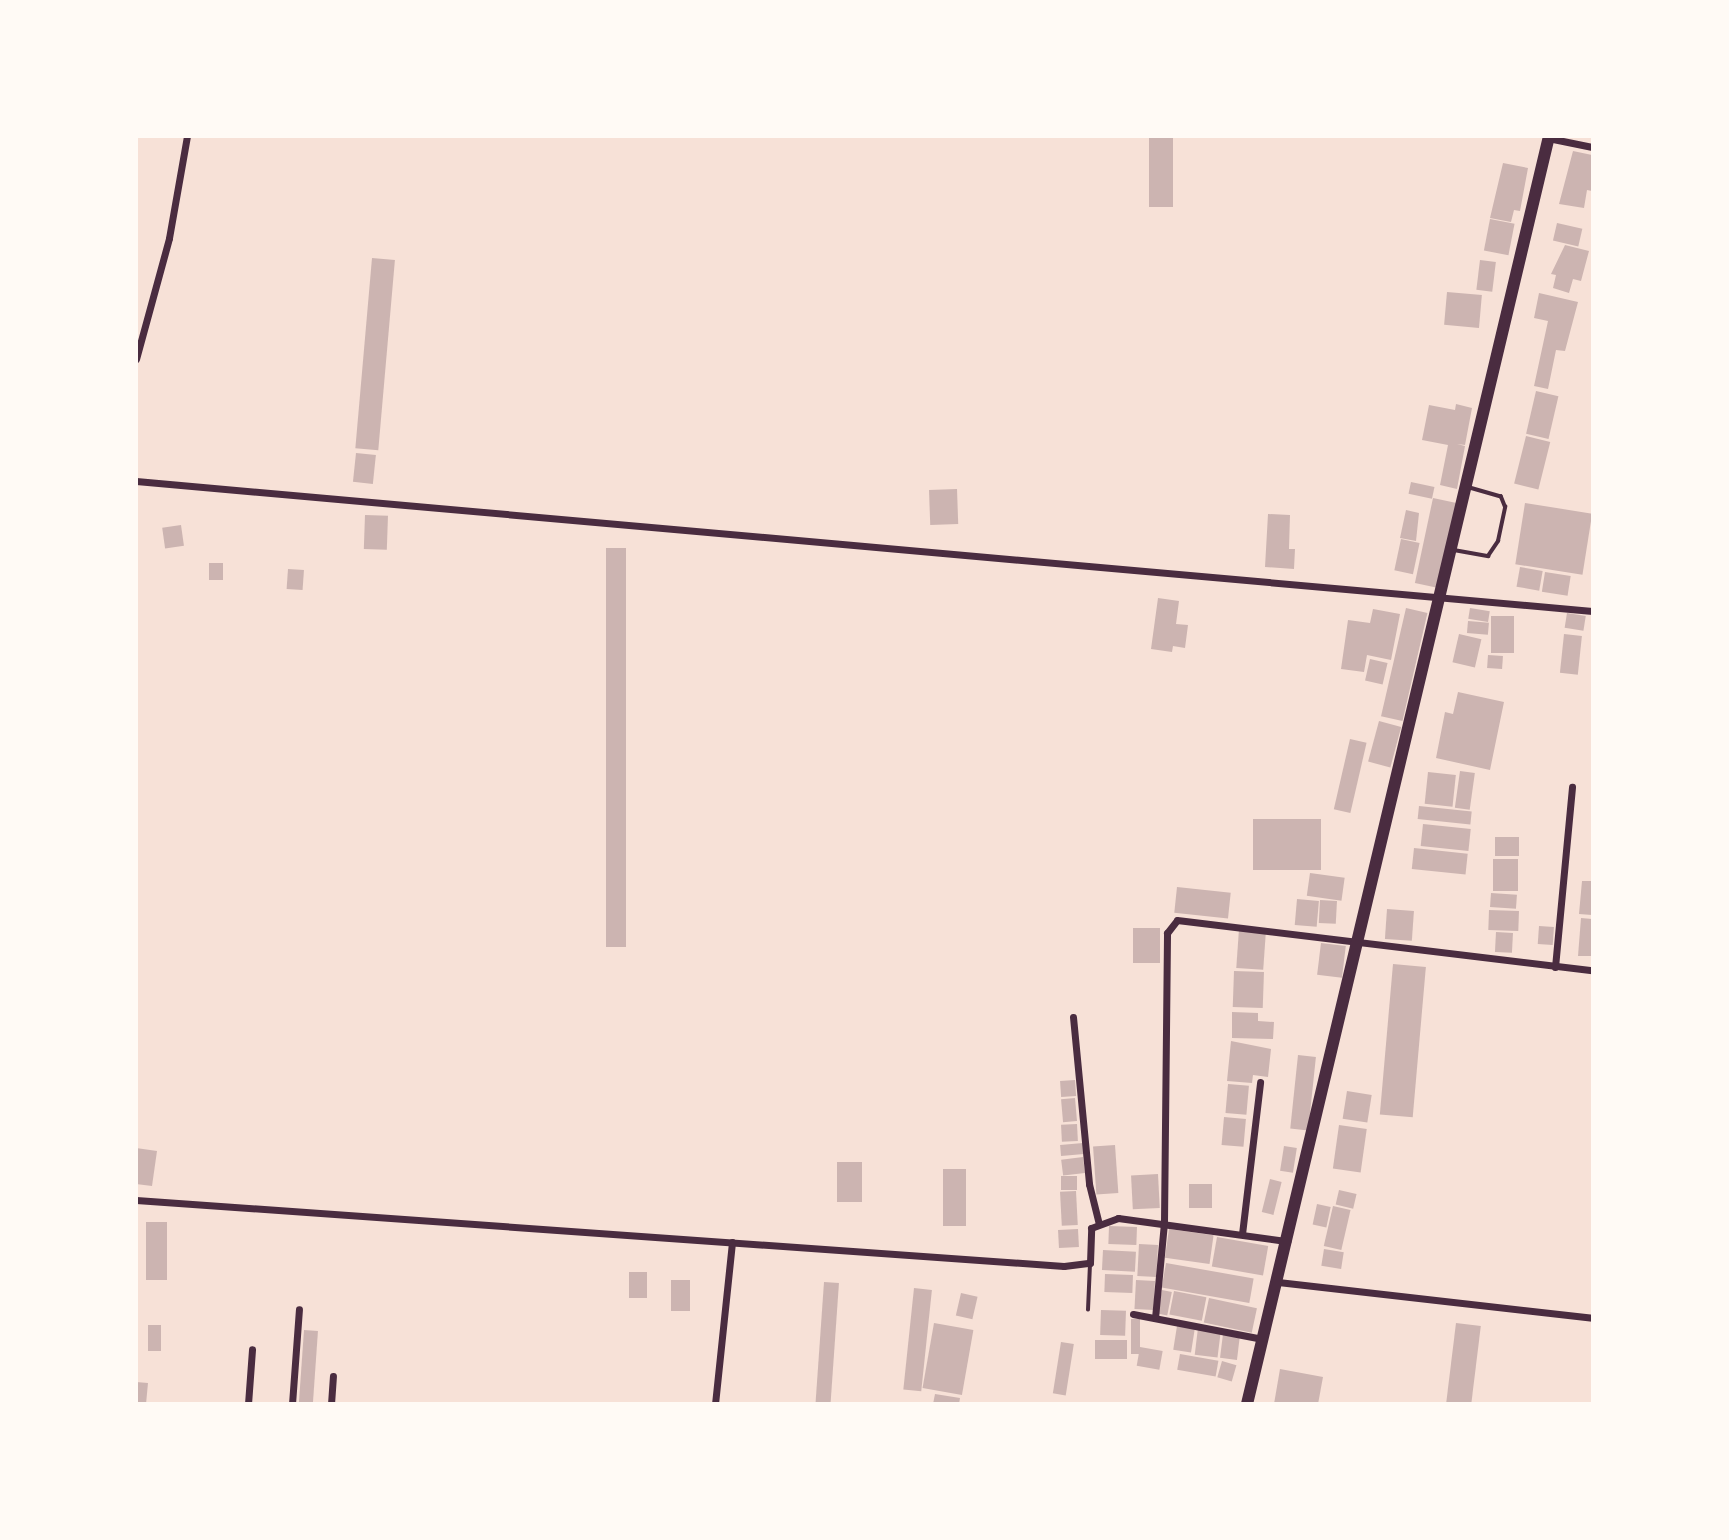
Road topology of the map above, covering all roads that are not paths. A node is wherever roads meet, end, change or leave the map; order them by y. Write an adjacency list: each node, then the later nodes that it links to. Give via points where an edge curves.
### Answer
1 (187, 136): 4 (street, via 169,238)
2 (1548, 137): 3 (street); 6 (highway)
3 (1592, 147)
4 (136, 359)
5 (136, 481): 8 (street)
6 (1464, 487): 7 (highway); 7 (lane, via 1501,497 1505,507 1497,541 1488,556)
7 (1449, 548): 8 (highway)
8 (1437, 599): 9 (street); 11 (highway)
9 (1592, 611)
10 (1572, 787): 12 (street)
11 (1360, 944): 12 (street); 17 (street, via 1186,919 1172,925 1167,933); 20 (highway)
12 (1555, 967): 13 (street)
13 (1592, 970)
14 (1073, 1017): 18 (street, via 1089,1184)
15 (1260, 1082): 19 (street)
16 (136, 1200): 21 (street)
17 (1164, 1222): 18 (street, via 1118,1219); 19 (street); 27 (street)
18 (1099, 1224): 22 (street, via 1090,1234)
19 (1242, 1234): 20 (street)
20 (1288, 1241): 23 (highway)
21 (732, 1242): 22 (street, via 1064,1266); 35 (street)
22 (1090, 1263): 25 (lane)
23 (1278, 1282): 28 (street); 29 (highway)
24 (299, 1309): 33 (street)
25 (1087, 1310)
26 (1133, 1314): 27 (street)
27 (1155, 1318): 29 (street)
28 (1592, 1318)
29 (1264, 1339): 36 (highway)
30 (252, 1349): 32 (street)
31 (333, 1376): 34 (street)
32 (248, 1404)
33 (292, 1404)
34 (331, 1404)
35 (715, 1404)
36 (1247, 1404)

